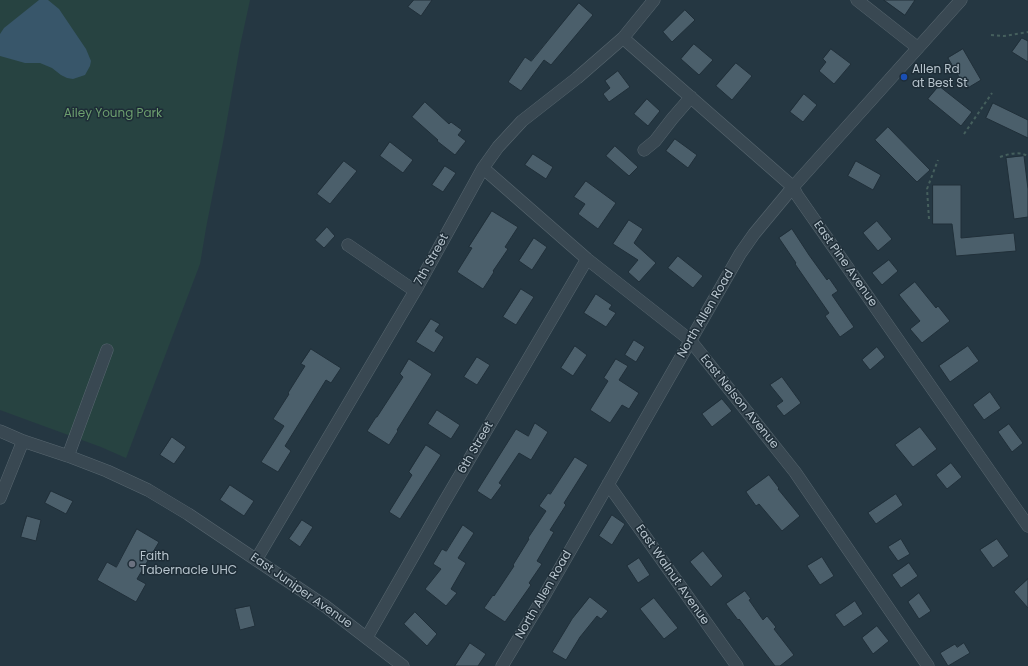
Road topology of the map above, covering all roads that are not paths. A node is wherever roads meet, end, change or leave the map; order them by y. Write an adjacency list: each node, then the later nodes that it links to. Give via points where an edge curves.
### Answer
1 (654, 0): 4 (street, 7th Street)
2 (857, 0): 5 (street)
3 (961, 0): 5 (street, North Allen Road)
4 (623, 38): 6 (street, East Pine Avenue); 8 (street, 7th Street, via 522,121)
5 (918, 48): 9 (street, North Allen Road)
6 (691, 97): 7 (street, via 655,141); 9 (street, East Pine Avenue)
7 (644, 150)
8 (483, 168): 11 (street, East Nelson Avenue); 12 (street, 7th Street)
9 (793, 187): 13 (street, North Allen Road, via 740,254); 20 (street, East Pine Avenue)
10 (348, 246): 12 (street)
11 (587, 259): 13 (street, East Nelson Avenue); 22 (street, 6th Street, via 442,504)
12 (415, 291): 21 (street, 7th Street)
13 (690, 340): 18 (street, North Allen Road); 26 (street, East Nelson Avenue, via 795,472)
14 (107, 350): 17 (street)
15 (0, 432): 16 (street, East Juniper Avenue)
16 (23, 441): 17 (street, East Juniper Avenue); 19 (street)
17 (68, 456): 21 (street, East Juniper Avenue, via 148,490)
18 (608, 484): 24 (street, North Allen Road); 25 (street, East Walnut Avenue)
19 (0, 498)
20 (1028, 526)
21 (256, 560): 22 (street, East Juniper Avenue)
22 (367, 637): 23 (street, East Juniper Avenue)
23 (403, 666)
24 (502, 666)
25 (737, 666)
26 (928, 666)

